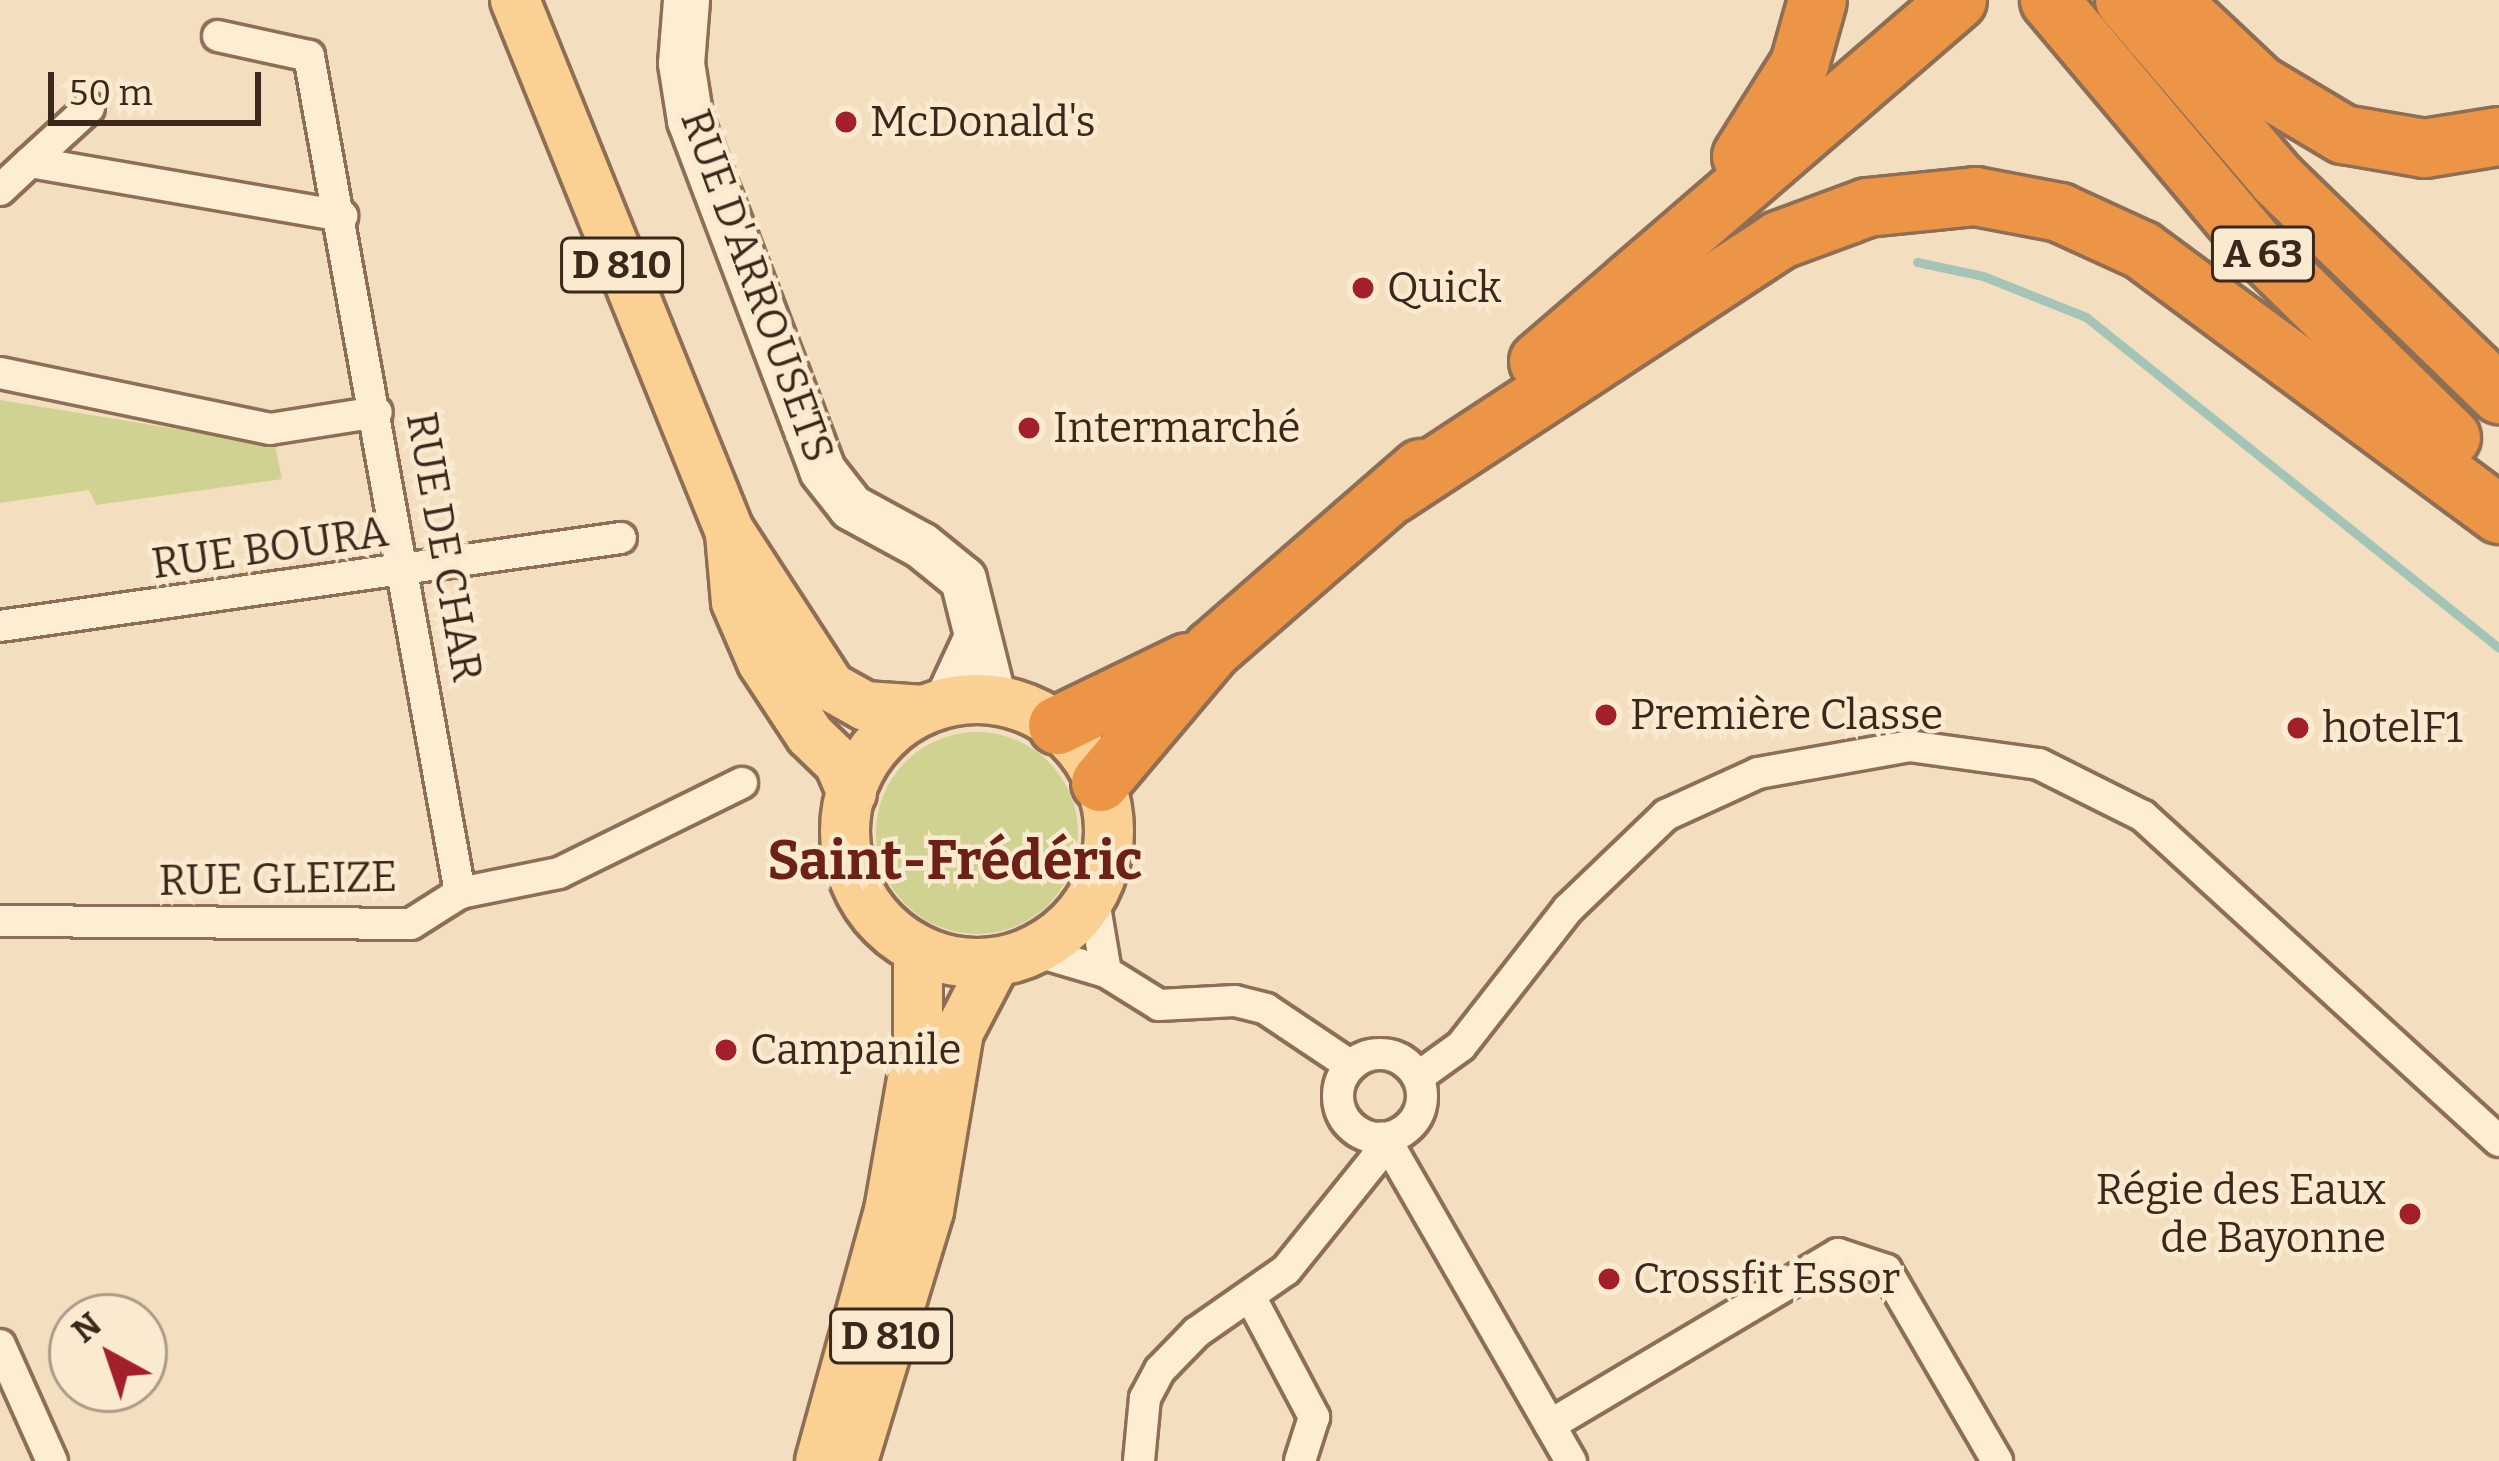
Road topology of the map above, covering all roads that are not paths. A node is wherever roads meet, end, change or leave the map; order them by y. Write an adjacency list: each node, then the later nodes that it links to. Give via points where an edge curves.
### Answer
1 (514, 0): 21 (main road, D 810)
2 (686, 0): 26 (street, RUE D'ARROUSETS, via 681,63 690,120 822,470 851,508 922,545 963,579 974,644)
3 (1817, 0): 14 (highway, via 1799,64 1762,131)
4 (1957, 0): 14 (highway)
5 (2124, 0): 16 (highway, A 63, via 2278,180)
6 (2170, 0): 10 (highway, via 2259,84 2343,134 2424,148)
7 (2050, 2): 18 (highway, A 63, via 2258,248)
8 (218, 36): 13 (street, RUE DE CHAR, via 309,56)
9 (89, 107): 11 (street)
10 (2499, 136)
11 (30, 162): 12 (street); 13 (street)
12 (0, 190)
13 (342, 216): 17 (street, RUE DE CHAR)
14 (1652, 257): 19 (highway)
15 (0, 373): 17 (street, via 270,429)
16 (2499, 394)
17 (377, 412): 23 (street, RUE DE CHAR)
18 (2499, 479)
19 (1392, 494): 20 (highway, via 1778,240 1867,207 1975,196 2059,212 2142,250); 25 (highway)
20 (2499, 514)
21 (729, 530): 26 (main road, D 810, via 831,687 865,706); 30 (main road, D 810, via 736,602 762,662)
22 (621, 538): 23 (street, RUE BOURA)
23 (408, 572): 24 (street, RUE BOURA); 31 (street, RUE DE CHAR)
24 (0, 626)
25 (1212, 649): 27 (highway); 28 (highway)
26 (954, 704): 27 (main road); 30 (main road, via 886,734)
27 (1057, 725): 28 (main road)
28 (1100, 782): 32 (main road, via 1107,859)
29 (742, 783): 31 (street, RUE GLEIZE, via 559,872)
30 (852, 793): 34 (main road, via 846,853 859,893 884,927)
31 (460, 892): 33 (street, RUE GLEIZE, via 410,924)
32 (1093, 895): 35 (main road, via 1070,926); 36 (street)
33 (0, 921)
34 (918, 951): 35 (main road); 47 (main road, D 810, via 918,1045 889,1211)
35 (1015, 957): 36 (street); 48 (main road, D 810, via 959,1031 929,1211)
36 (1106, 972): 37 (street, via 1159,1005 1235,1001 1266,1010)
37 (1351, 1066): 38 (street, via 1387,1054); 39 (street, via 1338,1103)
38 (1418, 1077): 40 (street, via 1413,1122); 41 (street, via 1461,1046 1568,909 1666,815 1758,773 1909,746 2039,764 2144,816)
39 (1351, 1127): 40 (street); 42 (street)
40 (1383, 1138): 42 (street); 45 (street)
41 (2499, 1141)
42 (1346, 1199): 43 (street)
43 (1251, 1298): 49 (street, via 1197,1332 1160,1370 1145,1399); 50 (street, via 1314,1417)
44 (0, 1345): 46 (street)
45 (1550, 1425): 51 (street); 52 (street, via 1838,1254 1886,1270)
46 (52, 1461)
47 (820, 1461)
48 (853, 1461)
49 (1139, 1461)
50 (1300, 1461)
51 (1571, 1461)
52 (1997, 1461)

